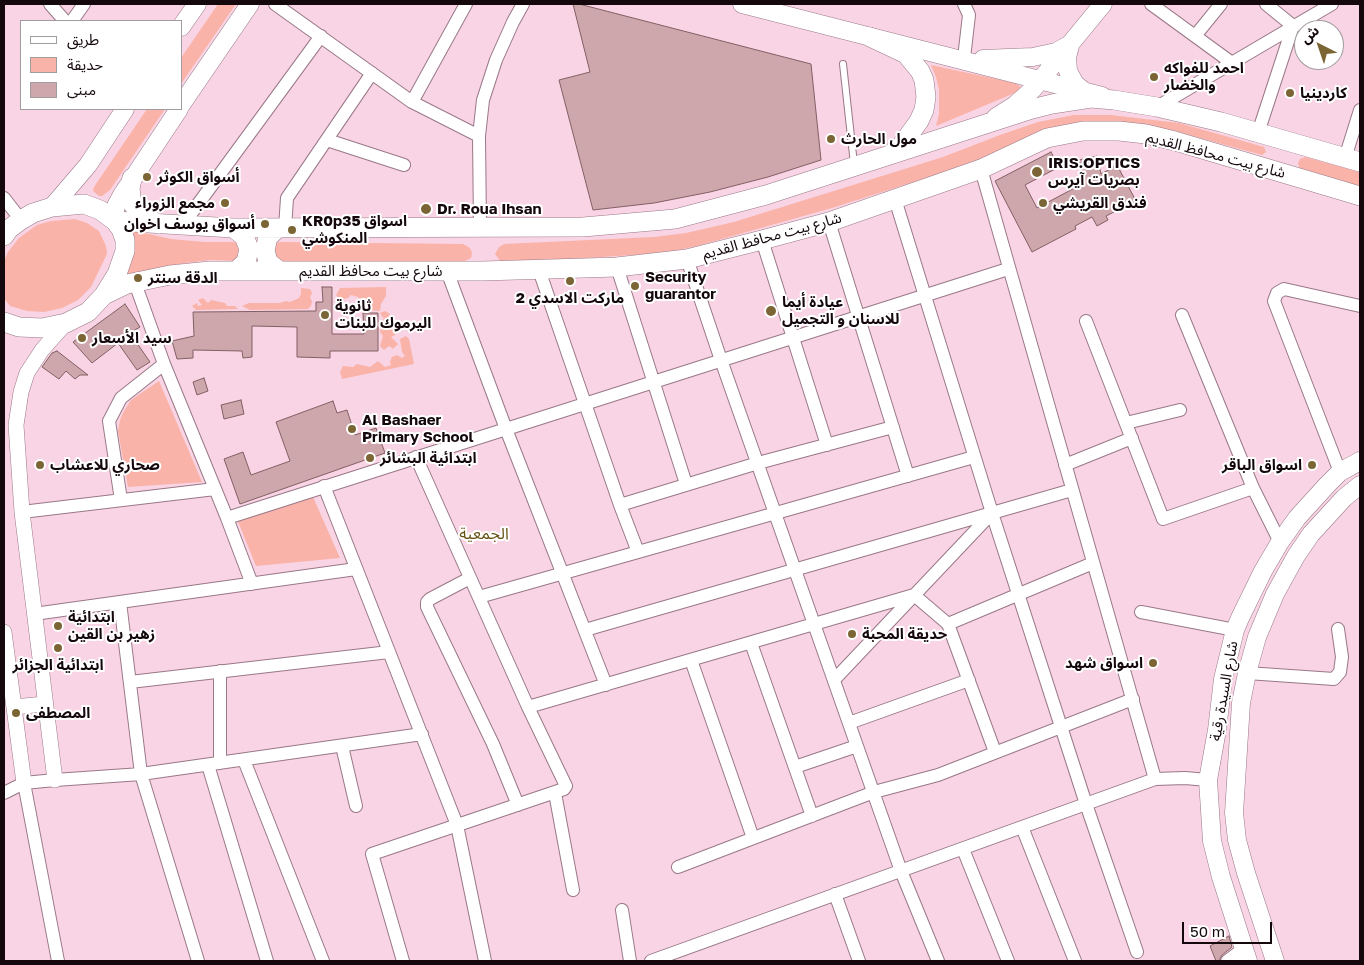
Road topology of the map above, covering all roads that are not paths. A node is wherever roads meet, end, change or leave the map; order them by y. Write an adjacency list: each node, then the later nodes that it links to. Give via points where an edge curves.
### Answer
1 (50, 4): 16 (street)
2 (84, 4): 17 (street)
3 (198, 4): 18 (main road)
4 (250, 4): 32 (main road)
5 (275, 4): 20 (street)
6 (466, 4): 31 (street)
7 (524, 4): 39 (street, via 496,60 483,100)
8 (742, 4): 15 (main road)
9 (964, 4): 24 (street, via 969,16)
10 (1151, 4): 21 (street)
11 (1221, 4): 21 (street)
12 (1266, 4): 19 (street)
13 (1332, 4): 19 (street)
14 (1096, 7): 23 (main road)
15 (784, 9): 22 (main road)
16 (64, 20)
17 (73, 20)
18 (182, 26)
19 (1293, 26): 25 (street); 38 (street)
20 (321, 36): 27 (street); 58 (street)
21 (1195, 36): 25 (street)
22 (870, 37): 24 (main road); 42 (main road, via 906,54 920,71 925,90 924,110 919,121 901,146)
23 (1072, 43): 24 (main road, via 1056,52 1033,57); 28 (main road); 29 (main road, via 1067,57 1068,71 1075,84)
24 (956, 57): 28 (main road)
25 (1232, 63): 33 (street)
26 (843, 64): 46 (lane)
27 (372, 73): 31 (street); 40 (street)
28 (1040, 80): 29 (main road); 37 (main road, via 1015,105)
29 (1087, 92): 30 (main road)
30 (1114, 100): 33 (main road, شارع بيت محافظ القديم); 37 (main road, شارع بيت محافظ القديم, via 1091,98 1052,104)
31 (412, 102): 39 (street)
32 (182, 104)
33 (1157, 107): 38 (main road, شارع بيت محافظ القديم)
34 (124, 110): 53 (main road, via 88,165)
35 (178, 110): 48 (main road)
36 (1360, 110): 43 (street)
37 (980, 125): 42 (main road, شارع بيت محافظ القديم)
38 (1263, 135): 41 (main road, شارع بيت محافظ القديم); 45 (main road, via 1277,145 1276,157 1268,164)
39 (479, 136): 59 (street)
40 (327, 140): 44 (street); 61 (street, via 287,198)
41 (1306, 147): 43 (main road, شارع بيت محافظ القديم); 49 (main road, via 1298,149 1290,159 1292,172)
42 (885, 158): 46 (main road, شارع بيت محافظ القديم)
43 (1353, 160)
44 (404, 165)
45 (1260, 165): 47 (main road, شارع بيت محافظ القديم, via 1146,134 1099,131 1047,138); 49 (main road, شارع بيت محافظ القديم)
46 (854, 167): 59 (main road, شارع بيت محافظ القديم, via 676,219 583,227)
47 (981, 169): 52 (main road, شارع بيت محافظ القديم); 66 (street)
48 (132, 178): 55 (main road, via 116,206); 57 (main road, via 132,203 140,214)
49 (1299, 178): 50 (main road, شارع بيت محافظ القديم)
50 (1360, 196)
51 (4, 198): 54 (street)
52 (895, 199): 56 (main road, شارع بيت محافظ القديم); 73 (street)
53 (52, 207): 54 (main road); 55 (main road, via 84,204)
54 (12, 220): 62 (main road)
55 (115, 221): 57 (main road, شارع بيت محافظ القديم); 72 (main road, via 125,240 125,251 117,274)
56 (829, 222): 63 (main road, شارع بيت محافظ القديم); 76 (street)
57 (159, 225): 58 (main road, شارع بيت محافظ القديم)
58 (182, 226): 60 (main road, شارع بيت محافظ القديم)
59 (480, 227): 61 (main road, شارع بيت محافظ القديم)
60 (233, 228): 61 (main road, شارع بيت محافظ القديم); 69 (main road, via 244,236 249,248 246,262)
61 (281, 228): 67 (main road, via 268,237 265,250 268,262)
62 (4, 236)
63 (762, 240): 64 (main road, شارع بيت محافظ القديم); 80 (street)
64 (687, 259): 65 (main road, شارع بيت محافظ القديم); 81 (street)
65 (617, 267): 68 (main road, شارع بيت محافظ القديم); 83 (street)
66 (1008, 269): 73 (street); 95 (street)
67 (278, 270): 69 (main road, شارع بيت محافظ القديم); 70 (main road, شارع بيت محافظ القديم)
68 (539, 270): 70 (main road, شارع بيت محافظ القديم); 84 (street)
69 (236, 271): 71 (main road, شارع بيت محافظ القديم, via 170,275)
70 (446, 271): 88 (street)
71 (135, 283): 72 (main road, شارع بيت محافظ القديم); 82 (street)
72 (104, 295): 79 (main road, via 88,312)
73 (924, 296): 76 (street); 92 (street)
74 (1360, 306): 96 (street, via 1284,289 1277,293 1274,301)
75 (1182, 315): 101 (street)
76 (858, 317): 80 (street); 87 (street)
77 (1086, 321): 86 (street)
78 (4, 322): 79 (main road, via 19,327 42,328)
79 (66, 323): 106 (street, via 34,362 21,392 16,425)
80 (792, 338): 81 (street); 90 (street)
81 (721, 360): 83 (street); 94 (street)
82 (164, 364): 102 (street); 104 (street, via 121,398 109,421)
83 (653, 382): 84 (street); 98 (street)
84 (584, 404): 88 (street); 105 (street)
85 (1180, 410): 86 (street)
86 (1126, 423): 89 (street)
87 (892, 427): 90 (street); 97 (street)
88 (506, 428): 91 (street); 115 (street)
89 (1132, 438): 95 (street); 101 (street, via 1163,518)
90 (827, 445): 94 (street)
91 (416, 457): 100 (street); 116 (street)
92 (974, 457): 97 (street); 108 (street)
93 (1360, 461): 96 (main road, شارع السيدة رقية)
94 (758, 463): 98 (street); 107 (street)
95 (1065, 465): 103 (street)
96 (1340, 472): 110 (main road, شارع السيدة رقية)
97 (908, 476): 107 (street)
98 (686, 484): 105 (street)
99 (1360, 485): 134 (main road, شارع السيدة رقية, via 1329,513 1296,556 1266,613)
100 (324, 486): 109 (street); 113 (street)
101 (1252, 488): 110 (street)
102 (215, 489): 104 (street); 109 (street)
103 (1072, 490): 108 (street); 112 (street)
104 (121, 500): 106 (street)
105 (620, 504): 111 (street)
106 (22, 512): 123 (street)
107 (775, 513): 111 (street); 114 (street)
108 (992, 513): 114 (street); 118 (street); 119 (street)
109 (227, 518): 117 (street)
110 (1280, 542): 128 (main road, شارع السيدة رقية)
111 (638, 552): 115 (street)
112 (1093, 563): 119 (street); 139 (street)
113 (356, 569): 117 (street); 131 (street)
114 (795, 570): 124 (street); 127 (street)
115 (562, 573): 120 (street); 127 (street)
116 (470, 578): 120 (street); 162 (street, via 427,602 427,607)
117 (252, 584): 121 (street)
118 (914, 595): 124 (street); 125 (street); 135 (street)
119 (1019, 595): 125 (street); 144 (street)
120 (479, 597): 142 (street)
121 (120, 602): 123 (street); 137 (street)
122 (1142, 612): 128 (street)
123 (34, 614): 140 (street)
124 (814, 624): 130 (street); 135 (street)
125 (948, 624): 136 (street)
126 (1338, 629): 134 (street, via 1342,657 1340,672 1334,679)
127 (585, 630): 138 (street)
128 (1235, 630): 155 (main road, شارع السيدة رقية, via 1223,678)
129 (4, 632): 141 (street)
130 (751, 643): 132 (street); 151 (street)
131 (389, 652): 133 (street); 145 (street)
132 (690, 660): 138 (street); 167 (street)
133 (220, 672): 137 (street); 150 (street)
134 (1247, 673): 157 (main road, شارع السيدة رقية, via 1241,703)
135 (834, 680): 143 (street)
136 (969, 680): 143 (street); 148 (street)
137 (130, 682): 152 (street)
138 (606, 685): 142 (street)
139 (1132, 699): 144 (street); 153 (street)
140 (45, 704): 141 (street); 154 (street)
141 (14, 707): 156 (street)
142 (528, 708): 160 (street, via 566,786)
143 (849, 723): 147 (street)
144 (1061, 727): 148 (street); 161 (street)
145 (422, 734): 146 (street); 165 (street)
146 (342, 746): 149 (street); 163 (street)
147 (857, 746): 151 (street); 158 (street)
148 (995, 752): 158 (street, via 938,775)
149 (244, 760): 150 (street); 180 (street)
150 (214, 764): 152 (street); 179 (street)
151 (795, 767): 164 (street)
152 (141, 774): 154 (street); 178 (street)
153 (1156, 779): 155 (street); 161 (street)
154 (55, 780): 156 (street)
155 (1208, 780): 157 (main road); 175 (main road, شارع السيدة رقية, via 1212,841)
156 (24, 783): 159 (street); 177 (street)
157 (1235, 787): 189 (main road, شارع السيدة رقية, via 1237,840)
158 (874, 792): 164 (street); 170 (street)
159 (4, 793)
160 (555, 793): 162 (street); 171 (street)
161 (1086, 804): 166 (street); 174 (street)
162 (518, 805): 165 (street)
163 (356, 806)
164 (812, 816): 167 (street)
165 (458, 825): 181 (street, via 372,854); 182 (street)
166 (1022, 827): 168 (street); 187 (street)
167 (753, 838): 169 (street)
168 (963, 848): 170 (street); 186 (street)
169 (678, 866)
170 (901, 871): 172 (street); 185 (street)
171 (573, 890)
172 (836, 894): 176 (street); 184 (street)
173 (622, 910): 183 (street)
174 (1137, 952)
175 (1245, 955): 188 (street)
176 (657, 960)
177 (58, 961)
178 (198, 961)
179 (267, 961)
180 (323, 961)
181 (403, 961)
182 (485, 961)
183 (630, 961)
184 (859, 961)
185 (938, 961)
186 (1008, 961)
187 (1075, 961)
188 (1227, 961)
189 (1275, 961)

